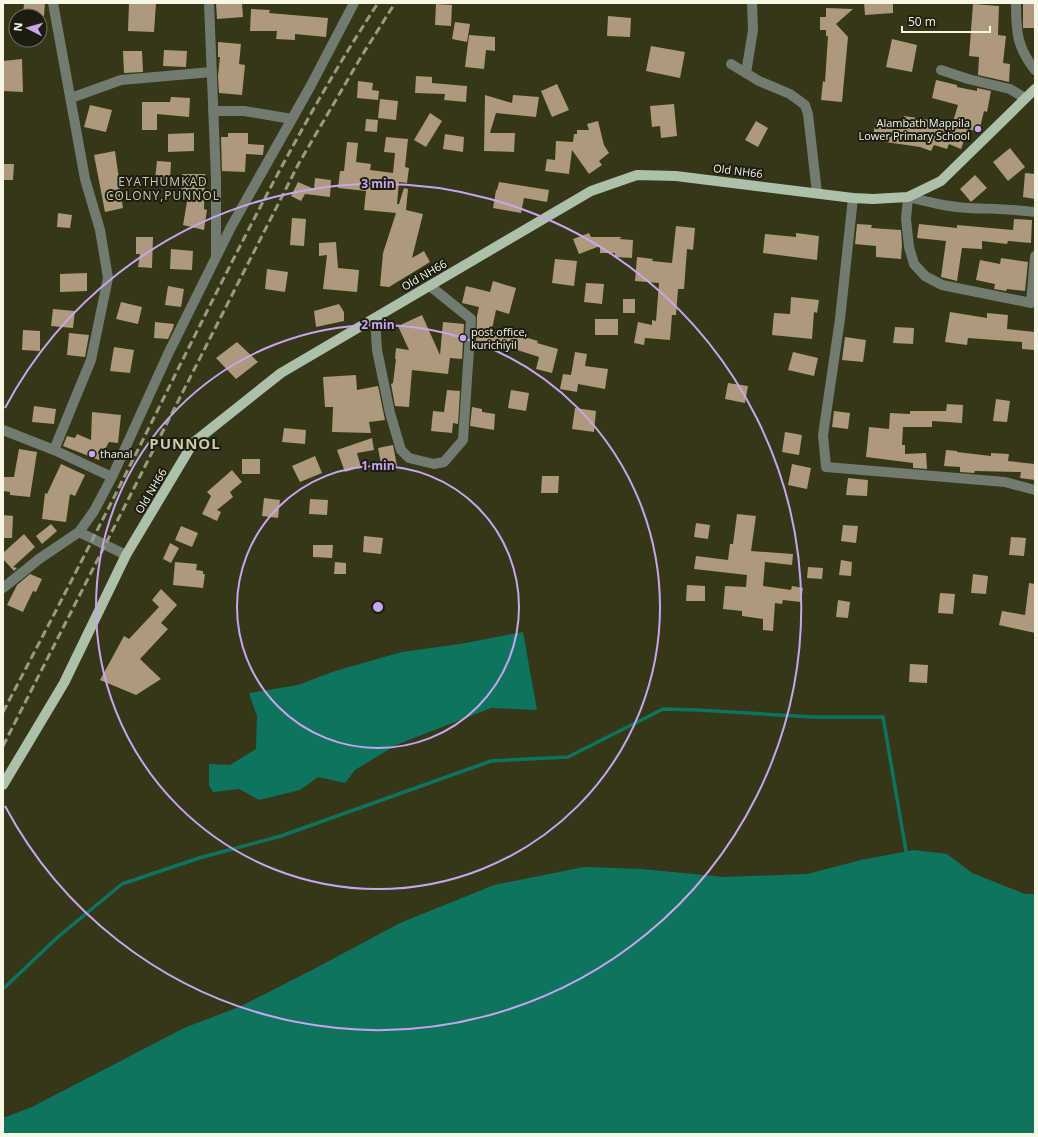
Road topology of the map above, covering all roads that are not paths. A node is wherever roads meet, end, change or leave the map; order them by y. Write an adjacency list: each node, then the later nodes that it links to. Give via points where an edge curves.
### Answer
1 (53, 3): 12 (street)
2 (209, 3): 9 (street)
3 (354, 3): 16 (street)
4 (752, 3): 10 (street, via 753,30)
5 (1016, 3): 8 (street, via 1018,40)
6 (731, 64): 10 (street)
7 (941, 70): 13 (street, via 1010,89)
8 (1035, 70)
9 (212, 72): 12 (street, via 121,80); 15 (street)
10 (746, 73): 17 (street, via 790,94 805,105)
11 (1035, 89): 13 (main road, Old NH66)
12 (71, 98): 26 (street, via 85,179 100,230 108,278 91,360)
13 (1024, 99): 14 (street); 18 (main road, Old NH66, via 941,180)
14 (1035, 102)
15 (214, 111): 16 (street, via 244,111); 21 (street)
16 (292, 119): 21 (street)
17 (817, 193): 19 (main road, Old NH66); 23 (main road, Old NH66, via 676,176 637,175 591,191)
18 (908, 197): 19 (main road, Old NH66); 20 (street, via 968,208); 22 (street, via 906,219 914,264 925,276 942,285 1031,303)
19 (853, 198): 28 (street, via 840,319 823,435 826,467 1005,482)
20 (1035, 212)
21 (216, 256): 27 (street)
22 (1035, 256)
23 (430, 286): 24 (main road, Old NH66); 24 (street, via 471,319 463,440 444,462 434,464 409,458 401,450 390,413 377,350)
24 (375, 318): 30 (main road, Old NH66, via 281,373 193,444)
25 (3, 430): 26 (street)
26 (54, 450): 27 (street)
27 (112, 478): 29 (street)
28 (1035, 490)
29 (79, 532): 30 (street); 31 (street)
30 (126, 554): 32 (main road, Old NH66, via 64,683)
31 (3, 588)
32 (3, 785)

